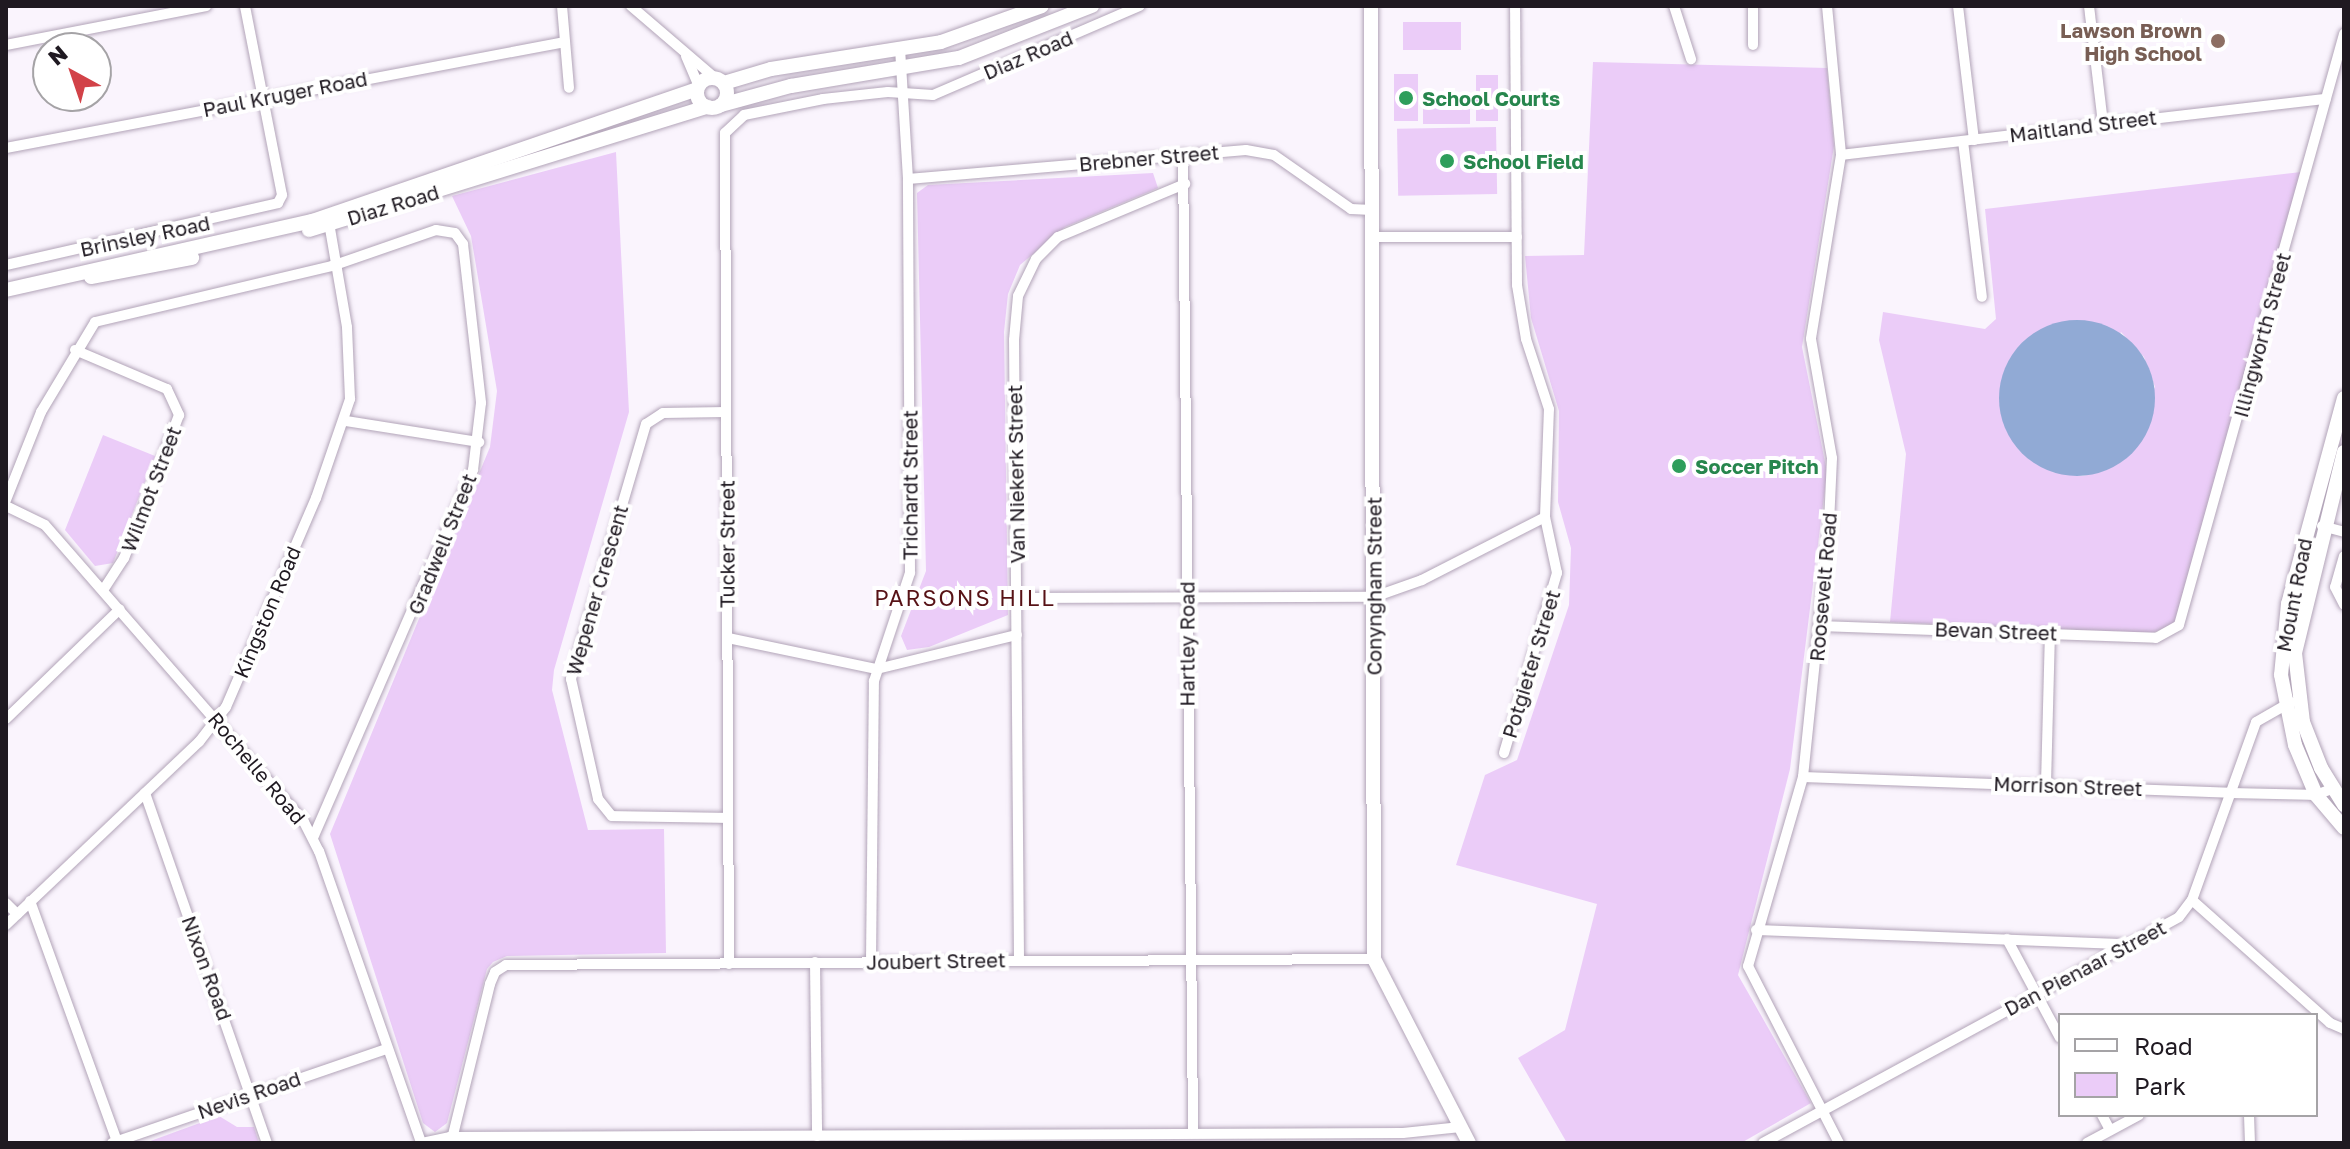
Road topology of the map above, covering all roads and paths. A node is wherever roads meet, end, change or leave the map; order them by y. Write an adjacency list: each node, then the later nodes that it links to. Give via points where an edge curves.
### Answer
1 (206, 6): 15 (street)
2 (245, 6): 28 (street)
3 (562, 6): 17 (street)
4 (631, 6): 21 (street)
5 (1042, 6): 20 (street, Diaz Road, via 978,31)
6 (1092, 6): 23 (street, Diaz Road, via 987,50)
7 (1140, 6): 27 (street, Diaz Road, via 933,95)
8 (1371, 6): 39 (street, Conyngham Street)
9 (1515, 6): 43 (street, Potgieter Street)
10 (1674, 6): 22 (street)
11 (1753, 6): 19 (street)
12 (1827, 6): 36 (street, Roosevelt Road)
13 (1958, 6): 33 (street)
14 (2089, 6): 31 (street)
15 (164, 10): 18 (street)
16 (2344, 34): 29 (street, Illingworth Street)
17 (565, 42): 26 (street); 28 (street, Paul Kruger Road)
18 (6, 45)
19 (1753, 45)
20 (900, 50): 23 (street, Trichardt Street); 24 (street, Diaz Road)
21 (686, 56): 24 (street); 25 (street)
22 (1691, 59)
23 (905, 70): 27 (street, Trichardt Street); 30 (street, Diaz Road, via 791,86)
24 (719, 81): 25 (street, Diaz Road); 30 (street, via 727,92)
25 (697, 84): 30 (street); 40 (street, Diaz Road, via 677,97)
26 (569, 88)
27 (906, 93): 32 (street, Diaz Road, via 823,99 744,115); 37 (street, Trichardt Street)
28 (262, 98): 34 (street, Paul Kruger Road); 44 (street, Brinsley Road, via 280,199 266,209)
29 (2326, 99): 31 (street, Maitland Street); 67 (street, Illingworth Street, via 2187,610)
30 (714, 106): 40 (street, Diaz Road)
31 (2103, 124): 33 (street, Maitland Street)
32 (729, 126): 50 (street, Tucker Street, via 724,141)
33 (1969, 140): 36 (street, Maitland Street); 47 (street)
34 (6, 148)
35 (1183, 154): 37 (street, Brebner Street); 38 (street, Hartley Road); 39 (street, Brebner Street, via 1219,150 1274,155 1339,203)
36 (1841, 155): 66 (street, Roosevelt Road, via 1811,339 1832,458)
37 (908, 179): 71 (street, Trichardt Street, via 910,573)
38 (1185, 184): 62 (street, Van Niekerk Street, via 1071,228 1046,247 1023,281 1014,340); 63 (street, Hartley Road)
39 (1372, 210): 42 (street, Conyngham Street)
40 (328, 220): 45 (street, Kingston Road); 46 (street, Diaz Road, via 111,275 74,276)
41 (455, 233): 45 (street, Diaz Road, via 436,230); 52 (street, Gradwell Street, via 463,244 470,293 481,403)
42 (1373, 237): 43 (street); 61 (street, Conyngham Street)
43 (1517, 237): 55 (street, Potgieter Street, via 1522,321 1551,421)
44 (6, 265)
45 (337, 265): 48 (street, Diaz Road, via 99,320); 51 (street, Kingston Road, via 352,378)
46 (6, 290)
47 (1982, 297)
48 (75, 350): 54 (street, Diaz Road, via 41,412); 60 (street, Wilmot Street, via 167,389 179,415 124,558)
49 (2344, 398): 56 (street, Mount Road)
50 (726, 412): 70 (street, Tucker Street); 83 (street, Wepener Crescent, via 663,413 646,424 571,679 598,799 612,816)
51 (346, 421): 52 (street); 74 (street, Kingston Road)
52 (479, 442): 85 (street, Gradwell Street, via 455,516)
53 (2344, 452): 57 (street, Mount Road)
54 (6, 503): 60 (street, Rochelle Road, via 45,525)
55 (1545, 517): 61 (street, via 1422,580); 75 (street, Potgieter Street, via 1557,557 1556,589)
56 (2309, 522): 57 (street); 72 (street, Mount Road, via 2283,636)
57 (2324, 526): 58 (street); 72 (street, Mount Road, via 2299,625)
58 (2344, 532)
59 (2344, 556): 64 (street, via 2336,595)
60 (103, 590): 65 (street, Rochelle Road)
61 (1374, 597): 63 (street); 95 (street, Conyngham Street)
62 (1018, 598): 63 (street); 69 (street, Van Niekerk Street)
63 (1186, 600): 97 (street, Hartley Road)
64 (2344, 605)
65 (120, 609): 73 (street); 74 (street, Rochelle Road)
66 (1819, 626): 68 (street, Bevan Street); 76 (street, Roosevelt Road)
67 (2172, 632): 68 (street, Bevan Street, via 2156,638)
68 (2050, 633): 77 (street)
69 (1017, 635): 71 (street); 94 (street, Van Niekerk Street)
70 (728, 638): 71 (street); 83 (street, Tucker Street)
71 (877, 669): 96 (street, Trichardt Street)
72 (2291, 702): 78 (street, Mount Road); 80 (street, Dan Pienaar Street, via 2256,722); 81 (street, Mount Road, via 2295,745)
73 (6, 719)
74 (217, 721): 79 (street, Kingston Road); 85 (street, Rochelle Road)
75 (1504, 753)
76 (1803, 777): 77 (street, Morrison Street); 91 (street, Roosevelt Road)
77 (2046, 784): 80 (street, Morrison Street)
78 (2332, 789): 81 (street, Morrison Street); 82 (street, Mount Road)
79 (145, 793): 87 (street, Kingston Road); 106 (street, Nixon Road)
80 (2230, 793): 81 (street, Morrison Street); 86 (street, Dan Pienaar Street)
81 (2316, 795): 84 (street, Mount Road)
82 (2344, 805)
83 (727, 818): 99 (street, Tucker Street)
84 (2344, 828)
85 (313, 838): 105 (street, Rochelle Road)
86 (2192, 900): 93 (street, Dan Pienaar Street, via 2179,917); 101 (street)
87 (30, 901): 89 (street, Kingston Road); 116 (street)
88 (6, 903): 89 (street)
89 (17, 914): 90 (street, Kingston Road)
90 (6, 925)
91 (1756, 930): 92 (street); 107 (street, Roosevelt Road, via 1749,958 1753,981)
92 (2007, 939): 93 (street); 100 (street)
93 (2130, 944): 100 (street, Dan Pienaar Street)
94 (1019, 959): 96 (street, Joubert Street); 97 (street, Joubert Street)
95 (1374, 959): 97 (street, Joubert Street); 111 (street, Conyngham Street)
96 (871, 961): 98 (street, Joubert Street)
97 (1189, 961): 113 (street, Hartley Road)
98 (815, 962): 99 (street, Joubert Street); 114 (street)
99 (729, 964): 115 (street, Joubert Street, via 511,964 498,969)
100 (2036, 994): 104 (street); 107 (street, Dan Pienaar Street)
101 (2315, 1013)
102 (2319, 1017): 103 (street)
103 (2344, 1029)
104 (2058, 1034)
105 (386, 1049): 106 (street, Nevis Road); 118 (street, Rochelle Road)
106 (250, 1094): 116 (street, Nevis Road); 117 (street, Nixon Road)
107 (1821, 1109): 120 (street, Dan Pienaar Street); 121 (street, Roosevelt Road)
108 (2103, 1117): 112 (street)
109 (2135, 1117): 112 (street)
110 (2249, 1117): 123 (street)
111 (1461, 1127): 113 (street, via 1403,1133); 119 (street, Conyngham Street)
112 (2110, 1130): 122 (street)
113 (1193, 1133): 114 (street)
114 (817, 1136): 115 (street)
115 (451, 1140): 118 (street)
116 (115, 1142)
117 (267, 1143)
118 (422, 1143)
119 (1469, 1143)
120 (1763, 1143)
121 (1839, 1143)
122 (2087, 1143)
123 (2250, 1143)

